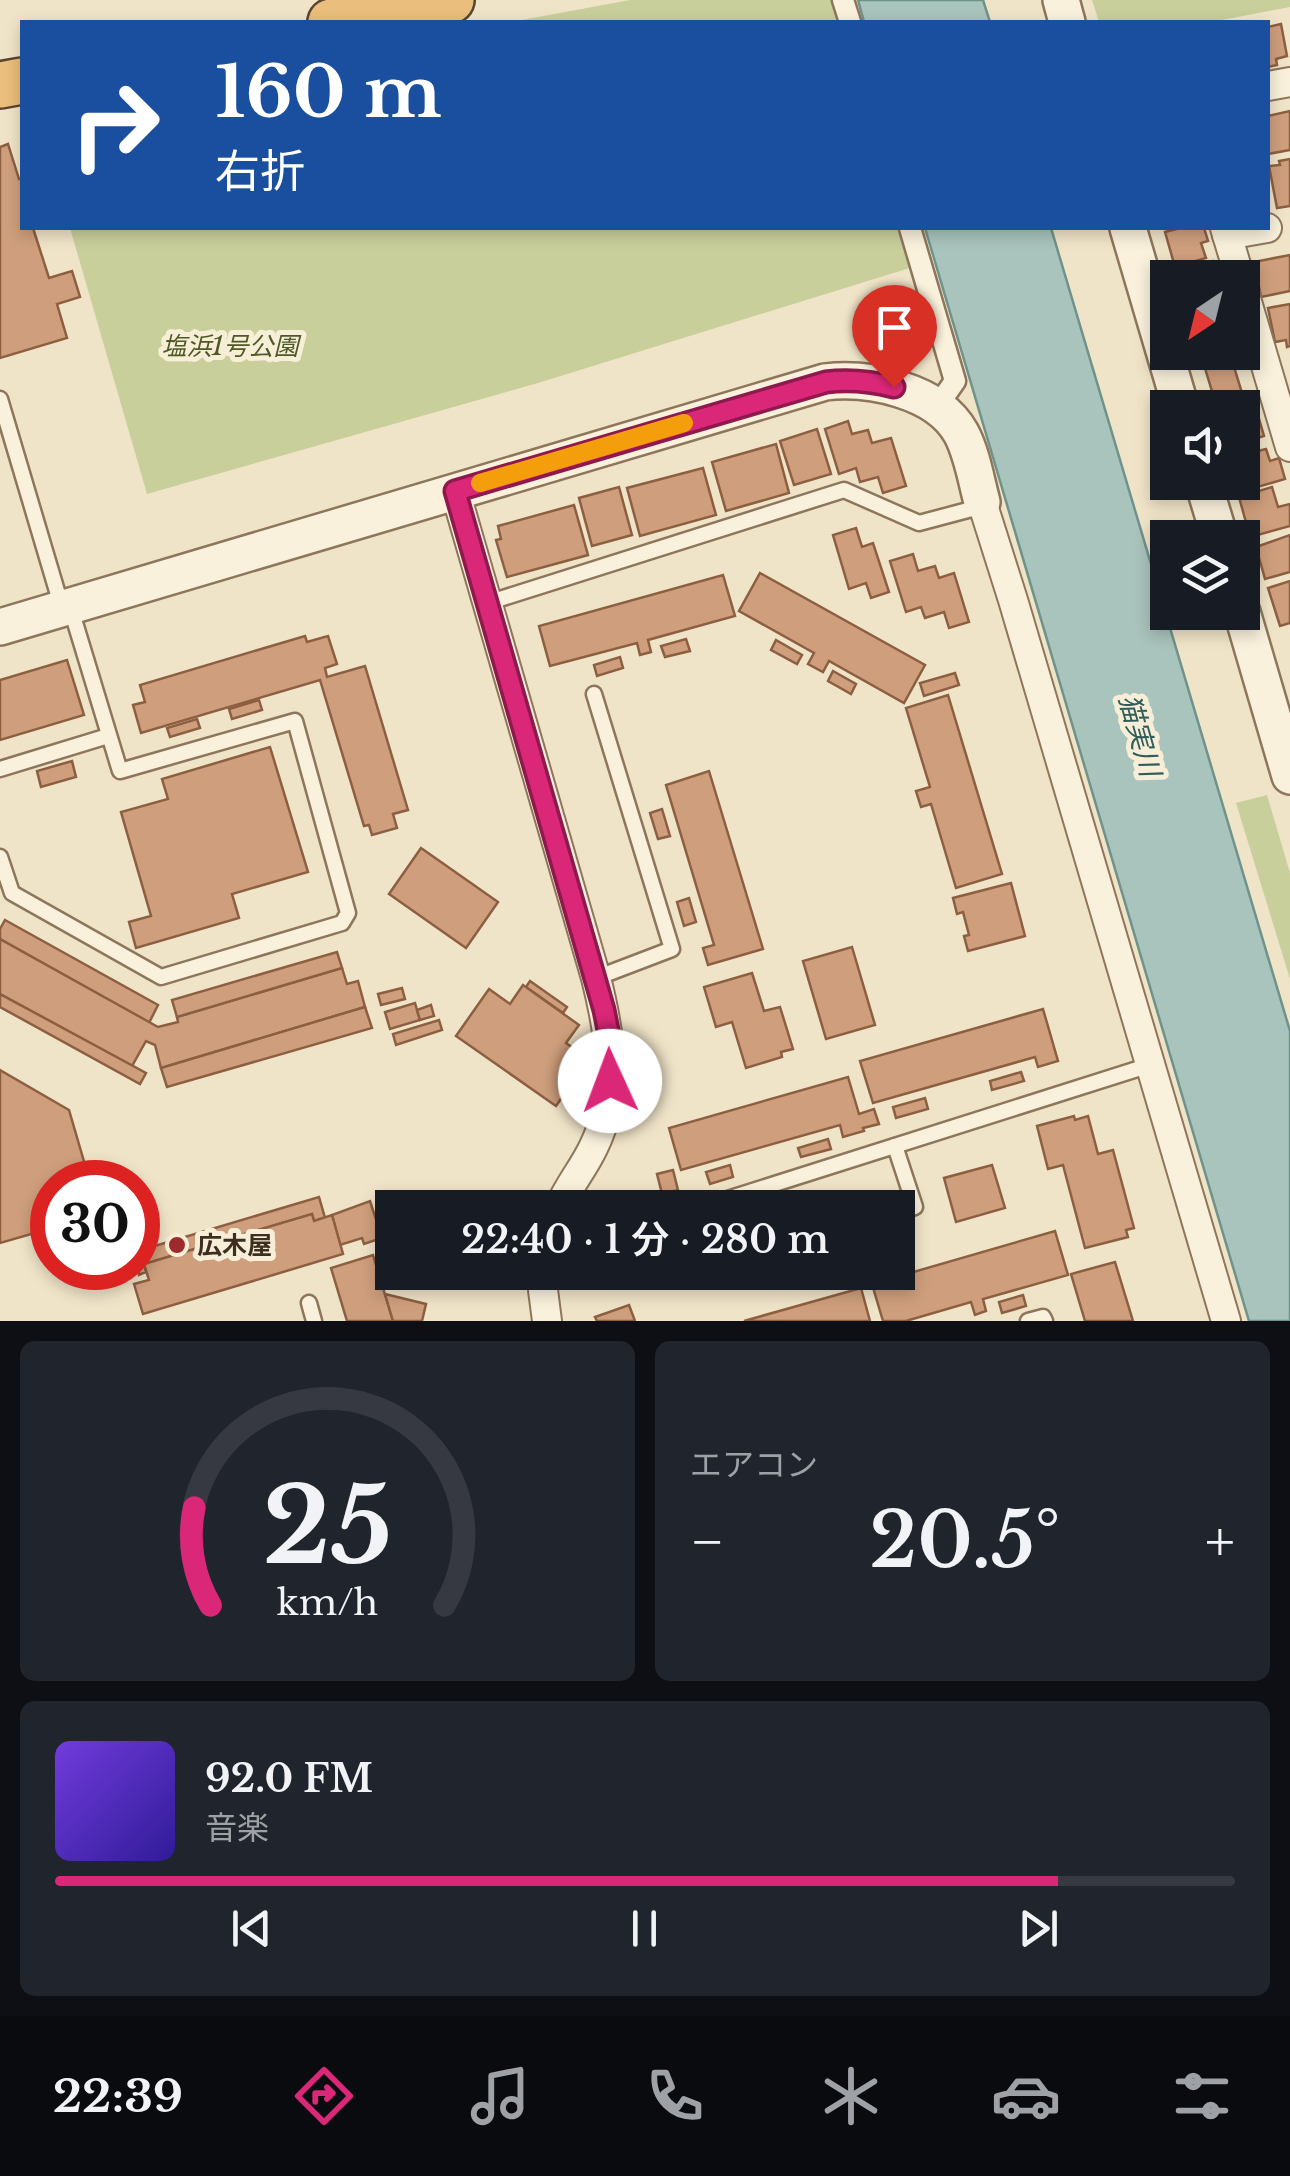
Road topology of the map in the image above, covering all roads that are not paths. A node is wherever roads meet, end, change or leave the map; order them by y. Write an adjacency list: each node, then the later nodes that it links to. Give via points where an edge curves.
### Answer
1 (451, 0): 2 (highway)
2 (342, 20)
3 (911, 230): 11 (street, via 955,382)
4 (1129, 230): 9 (street)
5 (1226, 231): 6 (street)
6 (1235, 260)
7 (1260, 325): 8 (street)
8 (1278, 365): 12 (street)
9 (1176, 390)
10 (0, 399): 16 (lane)
11 (936, 408): 13 (street, via 894,387 826,382); 14 (street, via 960,432)
12 (1290, 447)
13 (455, 491): 15 (street); 16 (street)
14 (983, 504): 15 (lane, via 918,523 844,490); 25 (street)
15 (487, 603): 24 (street)
16 (66, 607): 17 (street); 20 (lane)
17 (0, 627)
18 (1247, 630): 22 (street)
19 (594, 694): 24 (lane, via 672,949)
20 (108, 736): 21 (lane); 23 (lane, via 120,771 295,721 346,901 342,922 160,977 12,894)
21 (0, 769)
22 (1290, 776)
23 (0, 856)
24 (596, 978): 27 (street, via 609,1035 608,1102 596,1142)
25 (1150, 1065): 26 (lane); 36 (street)
26 (895, 1146): 28 (lane); 29 (lane)
27 (569, 1190)
28 (756, 1190)
29 (909, 1190)
30 (543, 1290): 33 (street)
31 (309, 1303): 32 (lane)
32 (314, 1321)
33 (547, 1321)
34 (1028, 1321): 35 (lane)
35 (1044, 1321)
36 (1226, 1321)

